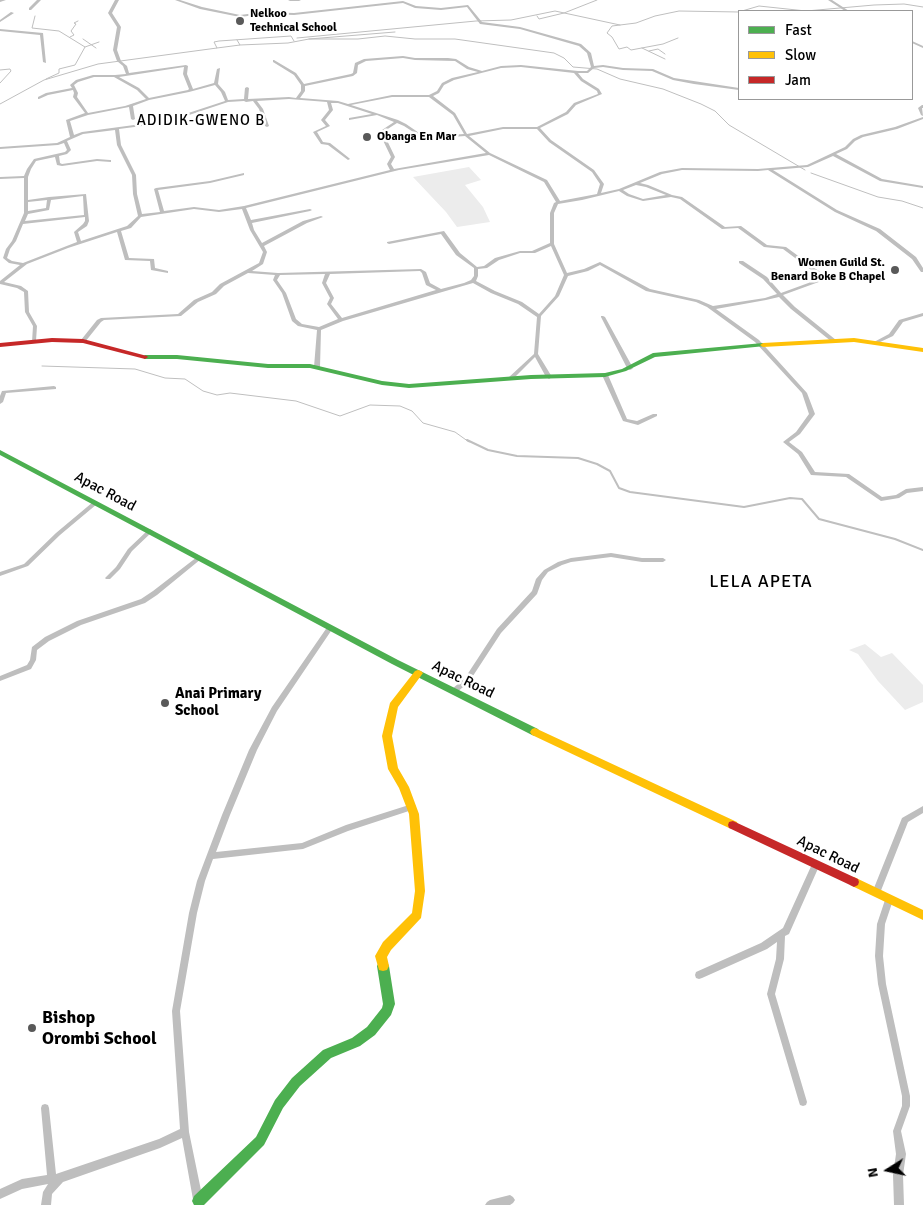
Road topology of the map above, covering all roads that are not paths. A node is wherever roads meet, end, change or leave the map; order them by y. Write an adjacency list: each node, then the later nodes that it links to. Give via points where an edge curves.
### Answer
1 (4, 0): 8 (street)
2 (39, 0): 9 (street)
3 (117, 0): 23 (street, via 110,13 119,27 115,50)
4 (177, 0): 19 (street, via 240,16 294,14 403,2 415,7 468,6 481,23 520,28 577,44 589,53)
5 (290, 0): 6 (street)
6 (299, 0)
7 (830, 0): 10 (street)
8 (0, 1)
9 (30, 9)
10 (845, 10)
11 (12, 13): 12 (street)
12 (0, 21)
13 (0, 30): 18 (street, via 42,34)
14 (923, 42): 15 (street)
15 (914, 43): 16 (street)
16 (923, 47)
17 (274, 61): 26 (street, via 295,74)
18 (45, 62)
19 (593, 67): 22 (street, via 588,72); 29 (street, via 655,70 673,79)
20 (218, 69): 25 (street)
21 (486, 71): 22 (street, via 526,66); 26 (street, via 468,68 448,59 368,59 356,64 352,75); 31 (street, via 452,79)
22 (575, 72): 50 (street, via 600,94 575,104 567,113)
23 (128, 75): 24 (street); 30 (street, via 185,66)
24 (116, 76): 28 (street, via 85,78 73,84); 33 (street)
25 (216, 84): 30 (street); 35 (street)
26 (303, 85): 34 (street)
27 (247, 88): 36 (street)
28 (74, 89): 32 (street); 42 (street, via 76,99)
29 (738, 89)
30 (190, 90): 33 (street)
31 (430, 96): 39 (street, via 392,96); 51 (street, via 454,114)
32 (39, 98)
33 (148, 99): 40 (street)
34 (297, 99): 37 (street); 38 (street)
35 (227, 101): 36 (street); 49 (street, via 165,122)
36 (246, 101): 37 (street)
37 (255, 101): 48 (street)
38 (329, 102): 39 (street); 58 (street, via 331,110 323,120 328,126 315,132 322,143 329,144)
39 (348, 104): 43 (street)
40 (131, 106): 42 (street); 45 (street)
41 (923, 106): 44 (street, via 920,108)
42 (87, 114): 52 (street, via 68,120)
43 (377, 114): 46 (street); 47 (street)
44 (923, 116): 56 (street, via 896,128 858,137)
45 (133, 119)
46 (350, 119)
47 (397, 121): 51 (street, via 424,138); 61 (street, via 381,132 392,157 389,164)
48 (267, 126)
49 (116, 128): 52 (street); 78 (street, via 118,144 134,174 134,194)
50 (538, 128): 51 (street, via 503,128); 68 (street, via 593,171 602,184)
51 (466, 135): 55 (street)
52 (72, 137): 53 (street)
53 (66, 142): 54 (street); 57 (street, via 68,152)
54 (0, 148)
55 (489, 154): 61 (street); 72 (street, via 546,181)
56 (834, 155): 60 (street, via 808,166); 66 (street, via 881,180)
57 (57, 156): 59 (street, via 57,162 62,164); 63 (street, via 32,162)
58 (348, 159)
59 (110, 160)
60 (769, 169): 65 (street, via 687,168 666,172); 90 (street, via 836,212 878,230 914,258)
61 (393, 171): 73 (street)
62 (243, 174): 75 (street, via 156,189)
63 (26, 177): 64 (street); 71 (street)
64 (0, 178)
65 (637, 184): 67 (street); 69 (street)
66 (923, 187)
67 (620, 190): 68 (street); 69 (street, via 646,200)
68 (600, 194): 72 (street)
69 (671, 196): 99 (street, via 681,198 724,228 739,227 766,246 784,248 825,278)
70 (49, 198): 71 (street); 76 (street, via 48,209); 77 (street, via 85,195)
71 (27, 201): 76 (street)
72 (558, 201): 86 (street, via 552,213)
73 (244, 207): 75 (street); 80 (street)
74 (310, 210): 80 (street)
75 (162, 212): 78 (street)
76 (26, 213): 81 (street)
77 (86, 216): 81 (street); 83 (street, via 86,225 76,232)
78 (140, 216): 82 (street, via 131,226)
79 (322, 218): 85 (street, via 305,222)
80 (249, 222): 85 (street)
81 (22, 223): 88 (street, via 6,258)
82 (119, 230): 83 (street); 91 (street, via 127,259 152,260 153,269)
83 (80, 242): 88 (street)
84 (388, 243): 89 (street, via 442,232 458,254)
85 (262, 244): 92 (street, via 265,252 263,261)
86 (552, 244): 89 (street); 95 (street)
87 (741, 262): 99 (street, via 765,278)
88 (22, 264): 97 (street)
89 (476, 268): 96 (street)
90 (923, 271)
91 (166, 272)
92 (248, 272): 94 (street); 107 (street, via 196,301 179,315 102,319)
93 (328, 273): 94 (street); 98 (street, via 421,270 428,284); 104 (street, via 324,285 331,296 329,304)
94 (278, 274): 105 (street, via 275,280 284,293 294,320 300,325)
95 (566, 275): 100 (street, via 602,264 648,290 697,301); 102 (street, via 557,296)
96 (473, 281): 98 (street); 102 (street, via 520,303)
97 (0, 283): 106 (street, via 26,291 27,312 35,326)
98 (440, 290): 104 (street)
99 (780, 295): 100 (street); 108 (street)
100 (712, 308): 111 (street)
101 (923, 314): 109 (street, via 901,321 891,335)
102 (539, 316): 113 (street)
103 (603, 316): 115 (street)
104 (341, 320): 105 (street)
105 (319, 329): 114 (street)
106 (34, 341): 107 (street); 110 (street)
107 (83, 341): 114 (street, via 146,357 177,356 268,366)
108 (834, 341): 109 (street); 111 (street)
109 (876, 342): 112 (street)
110 (0, 345)
111 (760, 345): 115 (street, via 665,353 641,360); 123 (street, via 798,384 809,403 810,419 786,442 800,453 814,474 847,475 881,500)
112 (923, 350)
113 (536, 354): 117 (street); 118 (street)
114 (316, 367): 118 (street, via 394,385)
115 (630, 368): 116 (street)
116 (605, 375): 117 (street); 121 (street, via 625,420 638,423)
117 (549, 377): 118 (street)
118 (510, 380)
119 (54, 388): 120 (street, via 4,392)
120 (0, 402)
121 (655, 415)
122 (0, 452): 124 (street, Apac Road)
123 (923, 489)
124 (95, 503): 125 (street, Apac Road); 128 (street, via 26,566)
125 (150, 531): 126 (street, Apac Road); 129 (street)
126 (199, 558): 130 (street, Apac Road); 132 (street, via 142,601 78,623 47,639 34,649 29,667)
127 (663, 560): 133 (street, via 611,555 571,560 546,571 535,592 499,631 471,674)
128 (0, 574)
129 (108, 578)
130 (330, 628): 131 (street, Apac Road); 136 (street, via 274,709 236,789)
131 (418, 673): 133 (street, Apac Road); 134 (street, via 393,706 387,736 393,769)
132 (0, 679)
133 (454, 690): 137 (street, Apac Road, via 548,738)
134 (412, 807): 136 (street, via 346,828 309,845); 149 (street, via 419,908 417,915 381,956 388,1011 371,1031 356,1042 327,1054 296,1082 279,1104 260,1141)
135 (923, 809): 138 (street, via 905,820)
136 (210, 856): 145 (street, via 193,913 176,1011)
137 (816, 864): 138 (street, Apac Road); 141 (street, via 786,931)
138 (876, 893): 139 (street, Apac Road)
139 (889, 900): 140 (street, Apac Road); 152 (street, via 881,924 879,956 906,1096 897,1132 901,1154)
140 (923, 915)
141 (781, 935): 142 (street); 143 (street, via 780,959 771,994)
142 (699, 975)
143 (803, 1102)
144 (45, 1108): 146 (street)
145 (184, 1132): 146 (street); 149 (street)
146 (56, 1178): 147 (street, via 22,1184); 150 (street, via 48,1192)
147 (0, 1194)
148 (510, 1200): 151 (street)
149 (199, 1203)
150 (46, 1205)
151 (490, 1205)
152 (899, 1205)

